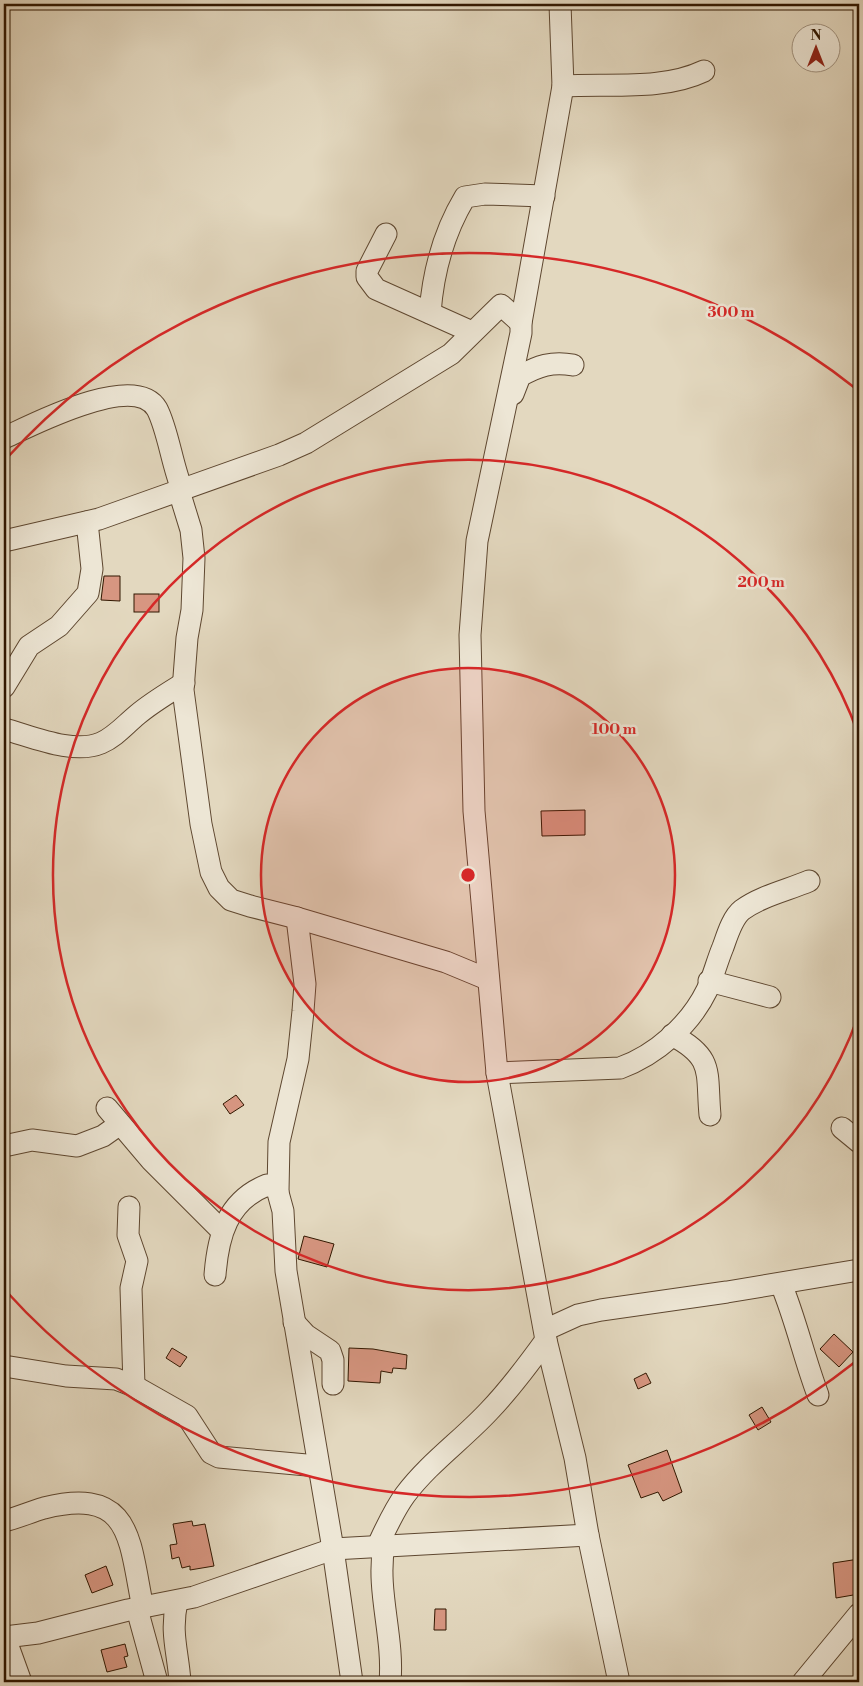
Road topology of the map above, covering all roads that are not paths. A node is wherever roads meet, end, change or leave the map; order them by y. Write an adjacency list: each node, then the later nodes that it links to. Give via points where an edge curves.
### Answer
1 (560, 4): 3 (street)
2 (704, 71): 3 (street, via 685,80)
3 (563, 86): 4 (street)
4 (544, 196): 6 (street, via 485,194 465,197 443,245 435,272); 7 (street)
5 (386, 234): 6 (street, via 371,261 367,277 376,289)
6 (430, 313): 8 (street)
7 (521, 323): 8 (street, via 501,305); 10 (street)
8 (472, 332): 12 (street, via 451,354 306,443)
9 (573, 365): 10 (street, via 545,364 520,376)
10 (505, 416): 20 (street, via 478,541 470,636 474,810)
11 (4, 438): 12 (street, via 93,401 137,396 149,400 156,408)
12 (181, 490): 13 (street); 15 (street, via 194,558)
13 (87, 522): 14 (street); 16 (street, via 92,569 88,593 59,626 29,646)
14 (4, 541)
15 (184, 682): 17 (street, via 100,744 59,744); 19 (street, via 201,824 211,872 219,888 231,900)
16 (4, 687)
17 (4, 729)
18 (809, 881): 21 (street, via 741,911)
19 (297, 918): 20 (street, via 446,962); 29 (street, via 304,984 303,1011 298,1059 279,1142)
20 (488, 979): 24 (street)
21 (709, 981): 22 (street); 23 (street, via 708,989 694,1012)
22 (770, 997)
23 (672, 1035): 24 (street, via 637,1062 620,1068); 25 (street, via 690,1045 704,1059)
24 (497, 1073): 36 (street)
25 (710, 1115)
26 (842, 1128): 27 (street)
27 (859, 1142)
28 (4, 1146): 31 (street, via 32,1140 76,1146 103,1136 113,1116)
29 (278, 1191): 31 (street, via 267,1185 246,1197); 35 (street, via 283,1210 286,1271)
30 (129, 1207): 39 (street, via 128,1235 137,1262 131,1288)
31 (222, 1231): 33 (street)
32 (859, 1270): 34 (street)
33 (215, 1276)
34 (781, 1284): 36 (street, via 601,1310 578,1315); 40 (street, via 793,1311 807,1367)
35 (294, 1322): 38 (street, via 306,1335 330,1351); 41 (street)
36 (545, 1335): 43 (street, via 575,1458); 44 (street, via 523,1372 405,1495)
37 (4, 1366): 39 (street, via 66,1376 116,1379)
38 (334, 1384)
39 (134, 1386): 41 (street, via 187,1416 211,1453 219,1457)
40 (818, 1395)
41 (318, 1466): 45 (street)
42 (4, 1521): 47 (street, via 44,1508 70,1504 109,1509 127,1534)
43 (588, 1535): 44 (street); 55 (street)
44 (381, 1545): 45 (street); 54 (street, via 380,1579 387,1618)
45 (333, 1549): 46 (street); 53 (street)
46 (177, 1601): 47 (street); 52 (street, via 174,1646)
47 (140, 1608): 49 (street); 51 (street)
48 (859, 1614): 56 (street)
49 (6, 1644): 50 (street)
50 (21, 1682)
51 (157, 1682)
52 (180, 1682)
53 (352, 1682)
54 (390, 1682)
55 (620, 1682)
56 (803, 1682)

